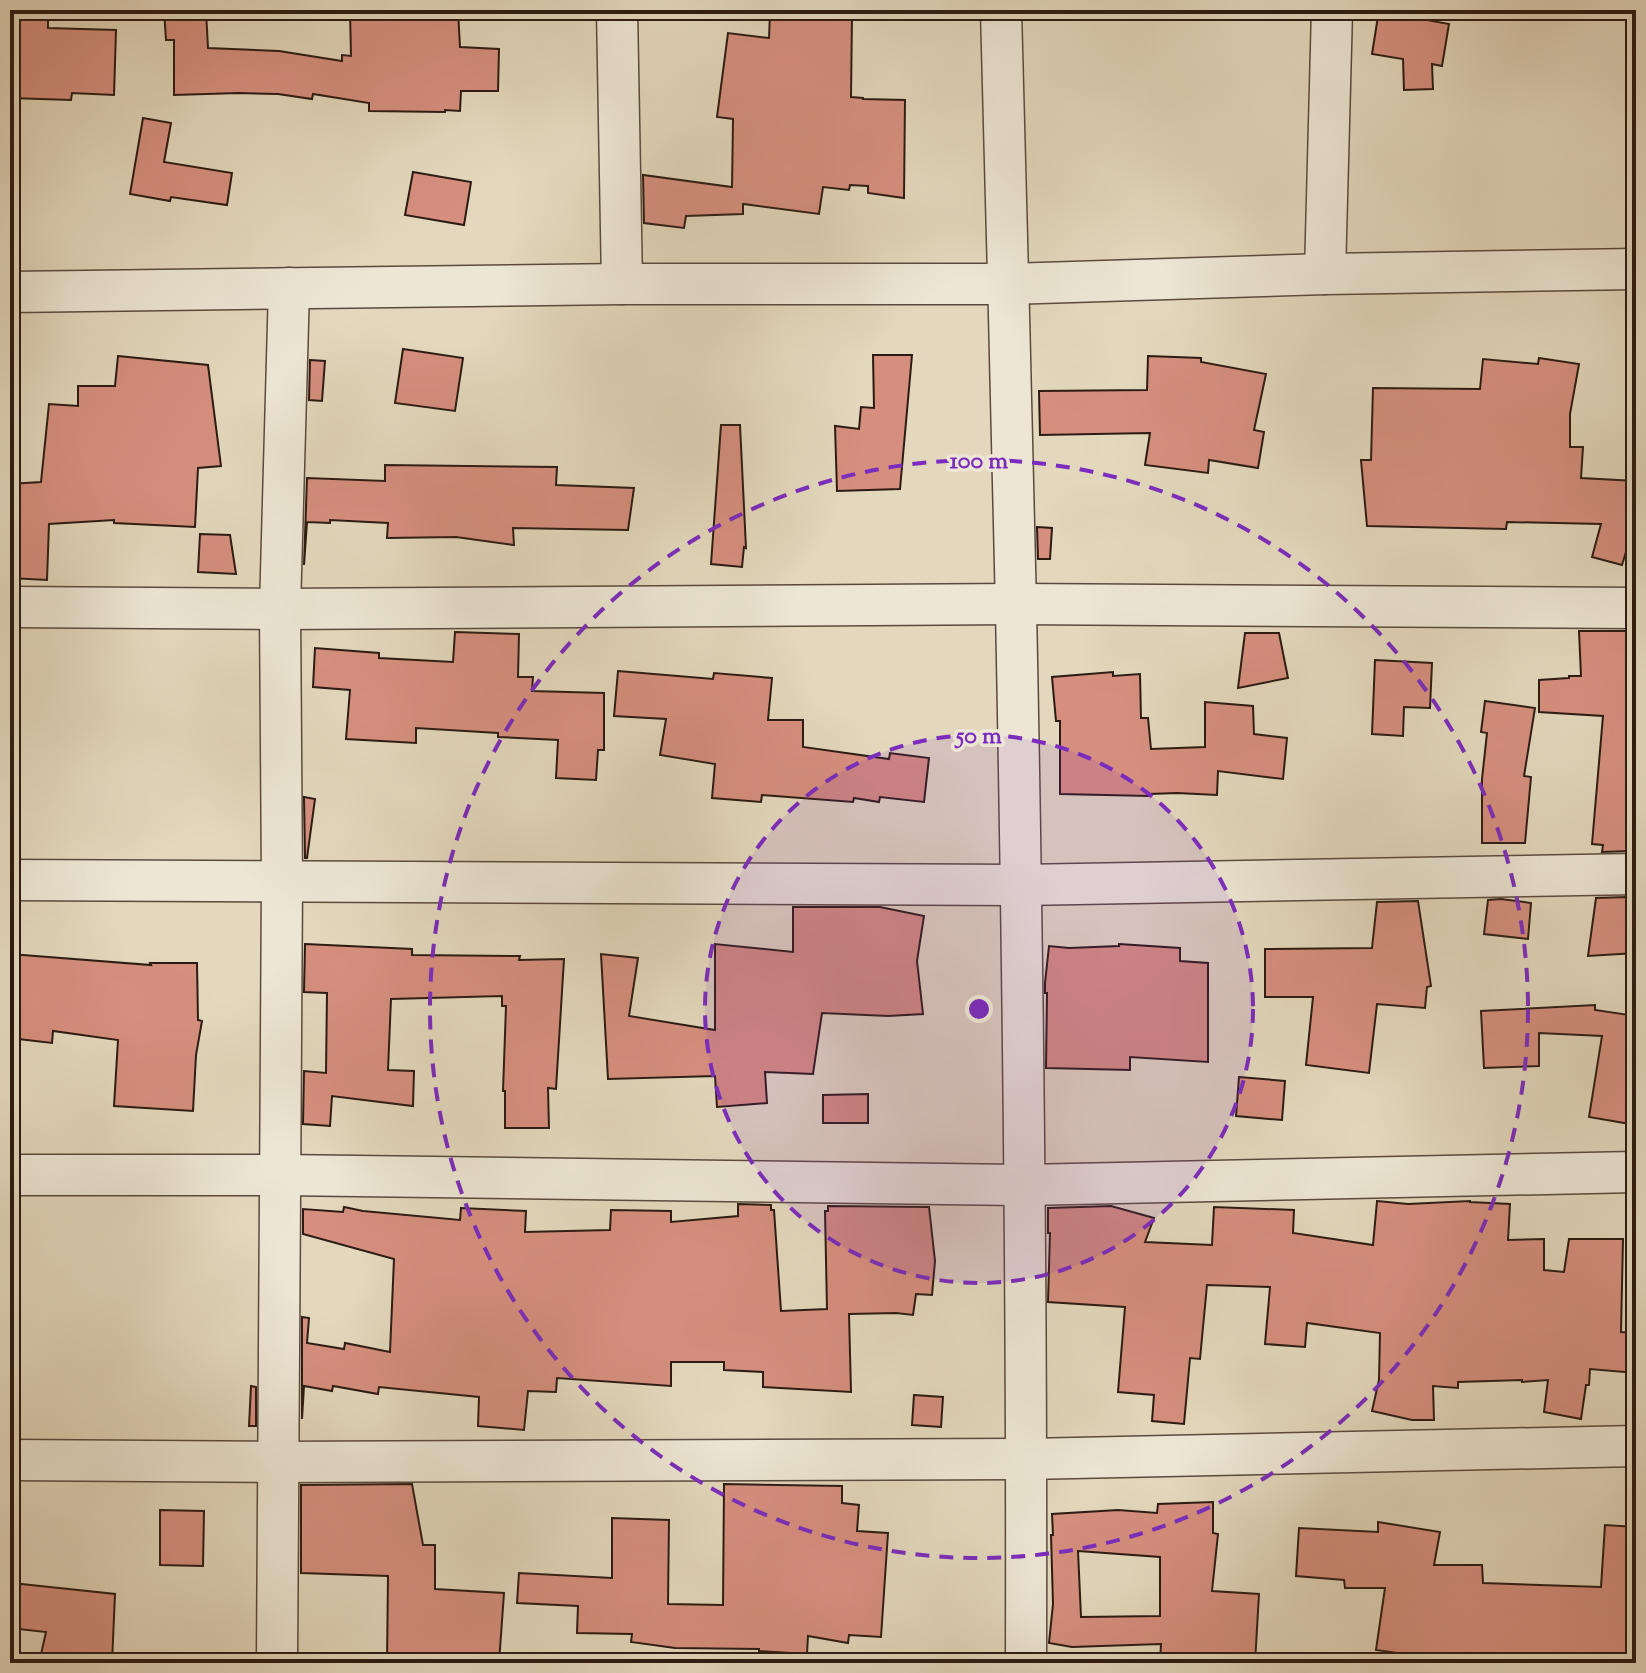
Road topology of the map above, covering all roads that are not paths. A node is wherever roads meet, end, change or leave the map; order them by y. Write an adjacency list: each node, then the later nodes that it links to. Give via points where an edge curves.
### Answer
1 (617, 10): 7 (street)
2 (1001, 10): 8 (street)
3 (1332, 10): 5 (street)
4 (1636, 269): 5 (street)
5 (1325, 274): 8 (street)
6 (18, 284): 9 (street)
7 (622, 284): 8 (street); 9 (street)
8 (1008, 284): 10 (street)
9 (289, 288): 13 (street)
10 (1016, 604): 12 (street); 13 (street); 17 (street)
11 (10, 607): 13 (street)
12 (1636, 608)
13 (280, 609): 16 (street)
14 (1636, 874): 17 (street)
15 (10, 880): 16 (street)
16 (282, 882): 17 (street); 20 (street)
17 (1021, 885): 21 (street)
18 (1636, 1172): 21 (street)
19 (10, 1175): 20 (street)
20 (280, 1175): 21 (street); 25 (street)
21 (1024, 1185): 23 (street)
22 (1636, 1446): 23 (street)
23 (1027, 1459): 25 (street); 27 (street)
24 (10, 1460): 25 (street)
25 (278, 1462): 26 (street)
26 (277, 1663)
27 (1026, 1663)

